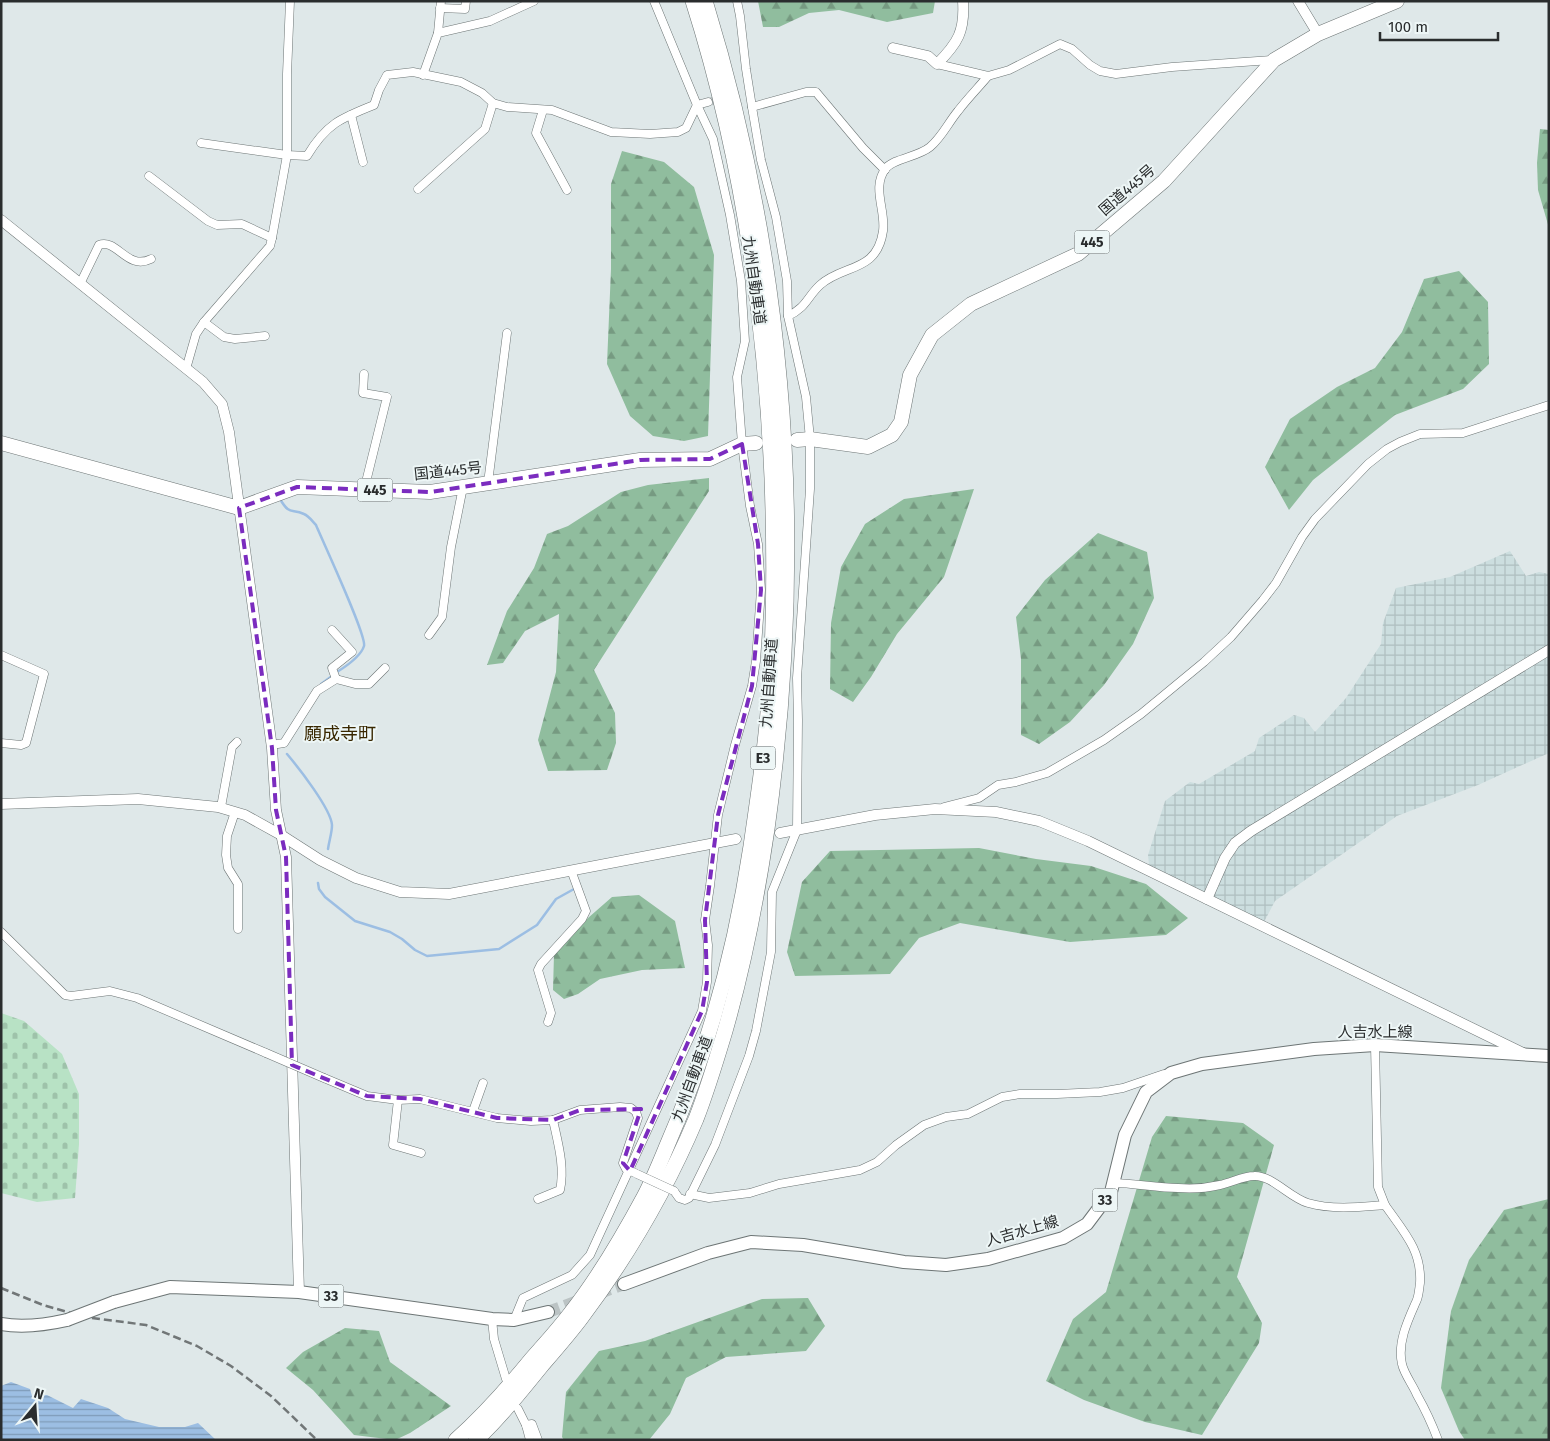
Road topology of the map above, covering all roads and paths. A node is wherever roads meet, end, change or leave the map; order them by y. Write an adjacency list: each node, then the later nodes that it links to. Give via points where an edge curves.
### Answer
1 (290, 1): 28 (street)
2 (466, 1): 11 (street, via 465,9)
3 (534, 1): 12 (street, via 490,21)
4 (654, 1): 23 (street)
5 (693, 1): 99 (highway, 九州自動車道 / E3, via 712,65 738,177 757,291 769,408 774,527 773,633 767,723 748,865 735,940 704,1052 645,1196 571,1314 503,1393)
6 (705, 1): 100 (highway, 九州自動車道 / E3, via 750,176 767,272 780,377 788,510 786,632 780,725 762,867 748,945 718,1056 696,1118 657,1200 582,1318)
7 (737, 1): 19 (street)
8 (963, 1): 16 (street, via 963,27 952,48)
9 (1298, 1): 13 (street)
10 (1397, 1): 13 (highway, 国道445号 / 445)
11 (441, 4): 12 (street)
12 (438, 33): 17 (street)
13 (1318, 34): 15 (highway, 国道445号 / 445)
14 (893, 48): 16 (street, via 928,56)
15 (1274, 60): 18 (street, via 1116,74 1100,71 1072,49 1060,44 1009,70); 45 (highway, 国道445号 / 445, via 1164,181 1078,254 971,304 932,335 910,375 901,422 892,435 868,447)
16 (937, 64): 18 (street)
17 (423, 75): 22 (street, via 461,82); 26 (street, via 413,72 387,75 374,105)
18 (988, 76): 30 (street, via 958,111 939,140 919,155 889,165)
19 (749, 92): 20 (street); 24 (street)
20 (740, 94)
21 (708, 102): 23 (street)
22 (493, 103): 25 (street); 32 (street, via 485,129)
23 (697, 105): 25 (street, via 686,128 678,132 650,134 611,132 552,110); 48 (street, via 713,139 741,280 745,341 737,377)
24 (752, 107): 30 (street, via 816,92); 38 (street, via 787,281)
25 (543, 110): 33 (street, via 536,132)
26 (350, 114): 28 (street, via 323,131 307,156); 29 (street)
27 (201, 143): 28 (street)
28 (287, 155): 35 (street)
29 (363, 162)
30 (885, 170): 38 (street, via 879,188 883,232 877,250 870,259 821,284 798,311)
31 (149, 176): 35 (street, via 217,225 242,224)
32 (418, 189)
33 (567, 190)
34 (1, 220): 37 (street)
35 (272, 238): 39 (street, via 270,246)
36 (151, 259): 37 (street, via 143,262 132,260 110,245 103,244)
37 (80, 284): 42 (street)
38 (788, 316): 45 (street, via 806,397)
39 (204, 322): 41 (street, via 224,337); 42 (street, via 196,334)
40 (506, 333): 49 (street)
41 (265, 336)
42 (186, 369): 52 (street, via 222,404)
43 (364, 374): 51 (street, via 363,393 387,397)
44 (1549, 405): 64 (street, via 1463,433 1420,434 1387,449 1315,519 1271,588 1231,637 1141,714 1047,773 998,785 979,798)
45 (803, 440): 66 (street, via 810,489 797,678)
46 (1, 443): 52 (highway)
47 (756, 443): 48 (highway, 国道445号 / 445)
48 (742, 444): 49 (highway, 国道445号 / 445, via 710,459 640,460); 70 (street, via 758,544 761,590 752,686 720,806)
49 (488, 483): 50 (highway, 国道445号 / 445)
50 (463, 487): 51 (highway, 国道445号 / 445, via 430,492); 54 (street, via 442,617)
51 (364, 490): 52 (highway, 国道445号 / 445, via 297,487)
52 (239, 508): 61 (street)
53 (332, 630): 58 (street, via 352,652 332,668)
54 (429, 635)
55 (1549, 650): 72 (street, via 1251,831 1235,843 1225,858)
56 (1, 655): 60 (street, via 44,674 26,743)
57 (385, 668): 58 (street, via 369,684)
58 (336, 679): 61 (street, via 317,691 284,743)
59 (238, 742): 63 (street, via 232,748)
60 (1, 743)
61 (271, 744): 68 (street)
62 (1, 804): 63 (street, via 138,799)
63 (221, 807): 65 (street)
64 (935, 809): 66 (street, via 875,815); 72 (street, via 996,812 1039,822 1088,841)
65 (234, 812): 68 (street); 73 (street, via 226,855 228,868 238,884)
66 (797, 830): 67 (street); 87 (street, via 772,892 771,952 749,1056 715,1145)
67 (780, 833)
68 (281, 835): 71 (street, via 356,878 400,892 449,894); 91 (street, via 286,857)
69 (736, 839): 70 (street)
70 (715, 842): 71 (street); 85 (street, via 705,920 707,982 702,1011)
71 (571, 870): 75 (street, via 586,911 538,970 551,1013)
72 (1207, 899): 77 (street)
73 (238, 928)
74 (1, 932): 81 (street, bridge, via 65,995 110,991 137,998 367,1096)
75 (548, 1022)
76 (1375, 1045): 77 (main road, 人吉水上線 / 33); 79 (main road, 人吉水上線 / 33, via 1211,1063); 89 (street, via 1378,1187)
77 (1528, 1056): 78 (main road, 人吉水上線 / 33)
78 (1549, 1056)
79 (1170, 1072): 86 (main road, 人吉水上線 / 33, via 1146,1092 1125,1135); 87 (street, via 1100,1092 1002,1097 968,1114 924,1125 877,1162 860,1170 779,1184 750,1193 709,1198)
80 (482, 1083): 82 (street)
81 (398, 1100): 82 (street, via 420,1099); 84 (street, via 393,1145)
82 (474, 1111): 83 (street, via 497,1118)
83 (553, 1120): 85 (street, via 580,1110 634,1109 638,1118 623,1163); 88 (street, via 562,1168 560,1190)
84 (421, 1153)
85 (634, 1172): 87 (street, bridge, via 674,1191 679,1198 688,1200); 94 (street, via 590,1255 572,1275 523,1298)
86 (1113, 1183): 89 (street, via 1178,1188 1219,1185 1253,1176 1266,1178 1295,1198 1320,1206); 90 (main road, 人吉水上線 / 33, via 1111,1192 1088,1224 1063,1238 988,1259 946,1265 904,1262 803,1245 751,1242 708,1253)
87 (690, 1194)
88 (538, 1199)
89 (1384, 1206): 103 (street, via 1415,1250 1420,1274 1419,1289 1406,1324 1401,1347 1402,1364)
90 (624, 1284)
91 (299, 1292): 93 (main road, 33); 95 (main road, 33, bridge, via 170,1288 44,1325)
92 (548, 1312): 94 (main road, 33)
93 (492, 1319): 94 (main road, 33); 96 (street, via 494,1339)
94 (514, 1320)
95 (1, 1324)
96 (506, 1379)
97 (518, 1409): 98 (street)
98 (526, 1425): 101 (street); 102 (street, via 532,1424)
99 (456, 1440)
100 (476, 1440)
101 (530, 1440)
102 (538, 1440)
103 (1438, 1440)

